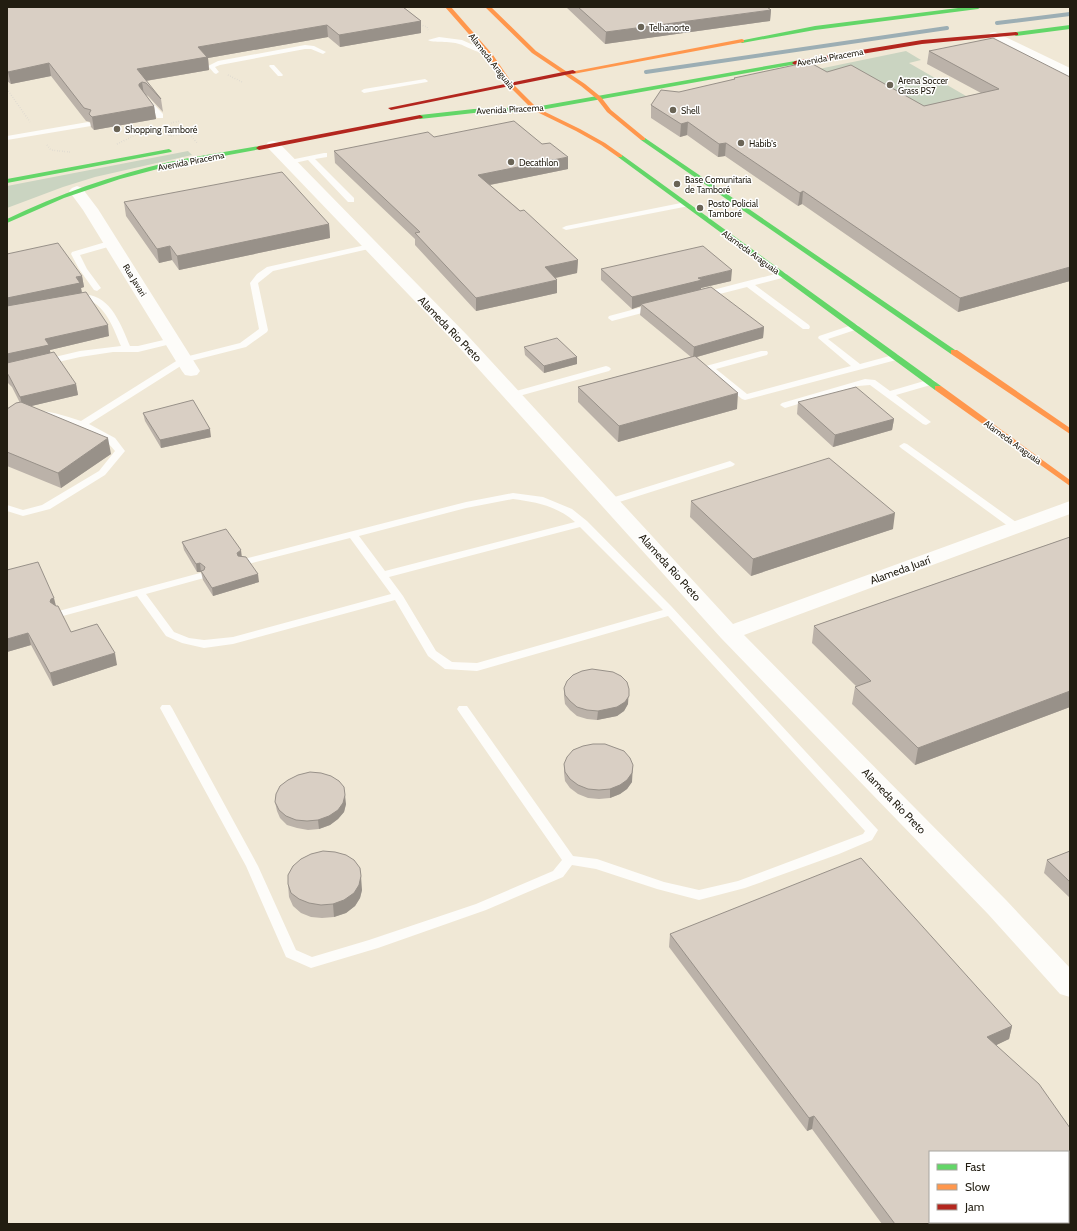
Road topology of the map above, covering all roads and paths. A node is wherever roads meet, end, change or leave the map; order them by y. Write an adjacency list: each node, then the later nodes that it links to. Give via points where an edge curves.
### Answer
1 (408, 7): 5 (path, via 409,10)
2 (487, 7): 7 (main road, via 488,13); 23 (main road, via 534,52)
3 (978, 7): 8 (main road, Avenida Piracema)
4 (449, 8): 6 (main road); 18 (main road, Alameda Araguaia)
5 (401, 14)
6 (467, 15)
7 (482, 16)
8 (883, 19): 9 (main road); 23 (main road, Avenida Piracema, via 659,55)
9 (952, 19)
10 (413, 24): 13 (path, via 427,27 428,30)
11 (1070, 27): 14 (main road, Avenida Piracema)
12 (979, 28): 15 (main road)
13 (422, 32)
14 (995, 36): 15 (main road, Avenida Piracema); 22 (street)
15 (974, 38): 31 (main road, Avenida Piracema, via 922,42 853,53)
16 (439, 46): 18 (lane, via 431,40 454,39)
17 (323, 52): 21 (lane, via 305,47 248,57 214,64 211,66)
18 (488, 54): 20 (main road); 27 (main road, Alameda Araguaia)
19 (272, 66): 24 (lane)
20 (485, 66)
21 (216, 72)
22 (1070, 73)
23 (566, 74): 27 (main road, Avenida Piracema); 31 (main road)
24 (280, 75)
25 (426, 81): 28 (lane)
26 (471, 82): 29 (main road)
27 (510, 84): 29 (main road, Avenida Piracema); 33 (main road, Alameda Araguaia)
28 (364, 91)
29 (443, 97): 32 (main road, Avenida Piracema)
30 (146, 98): 34 (lane)
31 (599, 98): 33 (main road, Avenida Piracema); 82 (main road, via 609,111 637,135 771,232)
32 (385, 109)
33 (535, 109): 42 (main road, Avenida Piracema, via 439,114); 51 (main road, Alameda Araguaia, via 602,144)
34 (160, 116)
35 (180, 121): 37 (path)
36 (88, 124): 41 (lane)
37 (165, 124)
38 (158, 125): 43 (path)
39 (184, 128): 40 (path, via 168,131 169,136)
40 (181, 134)
41 (7, 138)
42 (273, 145): 47 (street, Alameda Rio Preto); 49 (main road, Avenida Piracema, via 156,168)
43 (113, 146)
44 (180, 148): 48 (main road, Avenida Piracema)
45 (324, 155): 46 (lane)
46 (310, 158): 47 (lane); 50 (lane)
47 (290, 162): 57 (street, Alameda Rio Preto)
48 (7, 181)
49 (77, 191): 52 (main road, Avenida Piracema); 56 (street, Rua Javari)
50 (351, 200)
51 (686, 204): 53 (lane); 54 (main road, Alameda Araguaia)
52 (7, 222)
53 (566, 228)
54 (732, 238): 55 (main road); 58 (main road, Alameda Araguaia)
55 (750, 240)
56 (112, 244): 60 (lane, via 75,254); 67 (street, Rua Javari)
57 (370, 246): 72 (lane, via 270,269 254,283 264,330 243,345); 77 (street, Alameda Rio Preto, via 462,340)
58 (783, 275): 59 (lane); 66 (main road, Alameda Araguaia)
59 (749, 284): 61 (lane); 65 (lane)
60 (97, 288)
61 (696, 297)
62 (69, 301): 68 (lane, via 92,298 102,303)
63 (666, 305): 64 (lane)
64 (612, 318)
65 (806, 327)
66 (855, 327): 70 (main road, Alameda Araguaia); 73 (lane, via 822,338)
67 (172, 341): 68 (lane, via 138,349); 72 (street, Rua Javari)
68 (126, 349): 71 (lane, via 80,354)
69 (764, 353): 73 (lane, via 709,368 745,397)
70 (897, 357): 73 (lane); 75 (main road, Alameda Araguaia)
71 (36, 364)
72 (188, 366): 81 (lane)
73 (858, 367)
74 (606, 369): 77 (lane)
75 (932, 382): 76 (lane); 85 (main road, Alameda Araguaia)
76 (889, 394): 78 (lane, via 872,382 865,382); 80 (lane)
77 (512, 396): 86 (street, Alameda Rio Preto)
78 (785, 405)
79 (7, 418): 81 (lane, via 30,413 48,413)
80 (926, 422)
81 (82, 424): 88 (lane, via 112,440 120,451 102,472 46,507 23,513)
82 (1070, 432)
83 (904, 446): 90 (lane)
84 (730, 464): 86 (lane)
85 (1070, 484)
86 (609, 502): 99 (street, Alameda Rio Preto)
87 (1070, 507): 90 (street, Alameda Juarí)
88 (7, 508)
89 (582, 524): 91 (lane, via 568,511 539,499 513,496 466,505); 93 (lane); 97 (lane, via 627,566)
90 (1016, 527): 99 (street, Alameda Juarí)
91 (353, 534): 92 (lane); 93 (lane)
92 (244, 562)
93 (383, 575): 96 (lane)
94 (200, 576): 95 (lane)
95 (140, 593): 96 (lane, via 170,634 186,641 204,644 233,640); 98 (lane)
96 (398, 596): 97 (lane, via 432,653 449,666 477,666)
97 (670, 612): 102 (lane, via 872,830 868,837 834,851 740,885 699,895 662,886 596,864)
98 (59, 614)
99 (729, 633): 103 (street, Alameda Rio Preto, via 997,907)
100 (166, 708): 102 (lane, via 252,866 291,953 310,963 481,907 558,874)
101 (463, 709): 102 (lane)
102 (569, 860)
103 (1070, 986)

